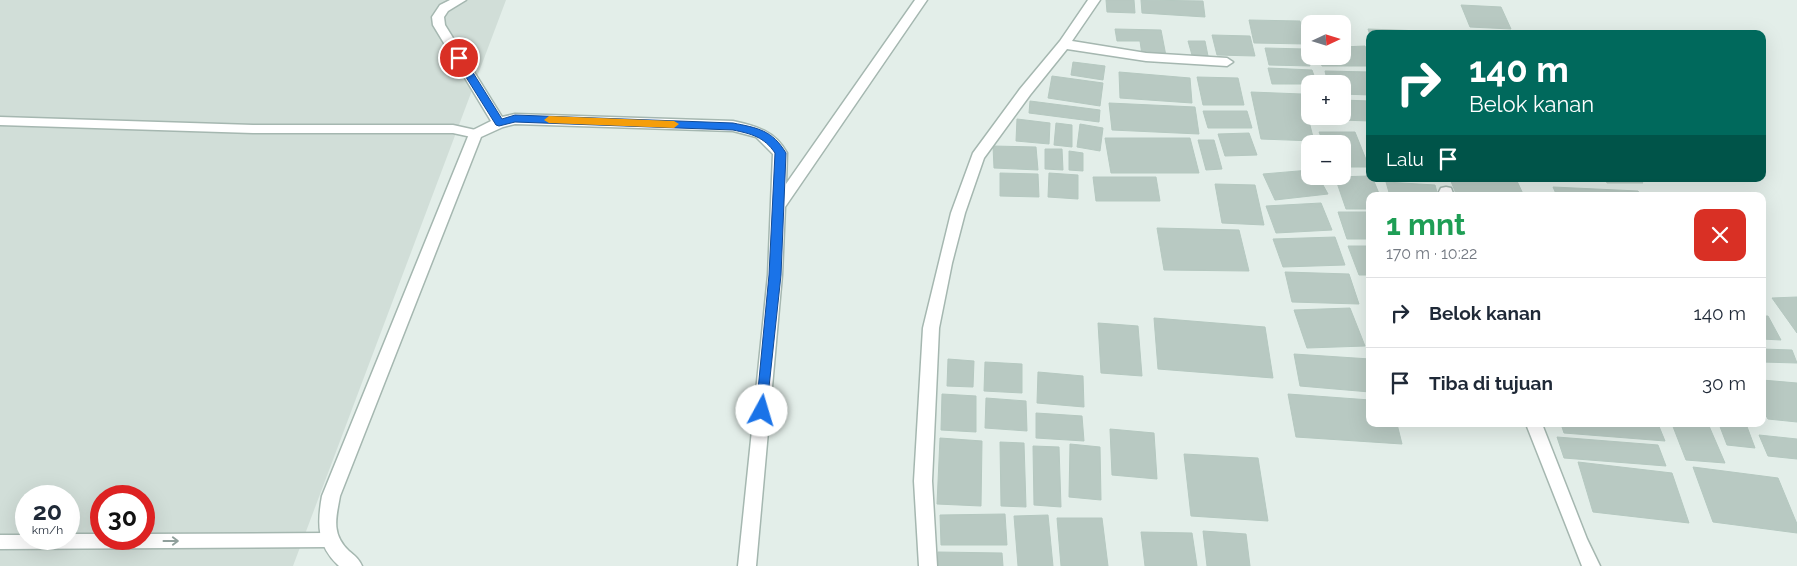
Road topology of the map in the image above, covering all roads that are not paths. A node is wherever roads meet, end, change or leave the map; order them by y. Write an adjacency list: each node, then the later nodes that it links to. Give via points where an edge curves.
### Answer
1 (460, 0): 7 (street, via 444,8 438,17 439,25)
2 (921, 0): 9 (street)
3 (1094, 0): 4 (street)
4 (1064, 44): 5 (street, via 1146,58); 15 (street, via 978,157 958,213 931,328 923,481)
5 (1227, 62)
6 (0, 121): 8 (lane, via 253,129 453,129)
7 (499, 123): 8 (street); 9 (street, via 515,119 733,126 756,131 771,140 780,153)
8 (476, 134): 11 (street, via 332,496 327,519)
9 (778, 204): 14 (street, via 775,275)
10 (1535, 427): 16 (street)
11 (328, 540): 12 (lane, one-way to 11); 13 (street)
12 (0, 542)
13 (353, 566)
14 (747, 566)
15 (928, 566)
16 (1591, 566)

